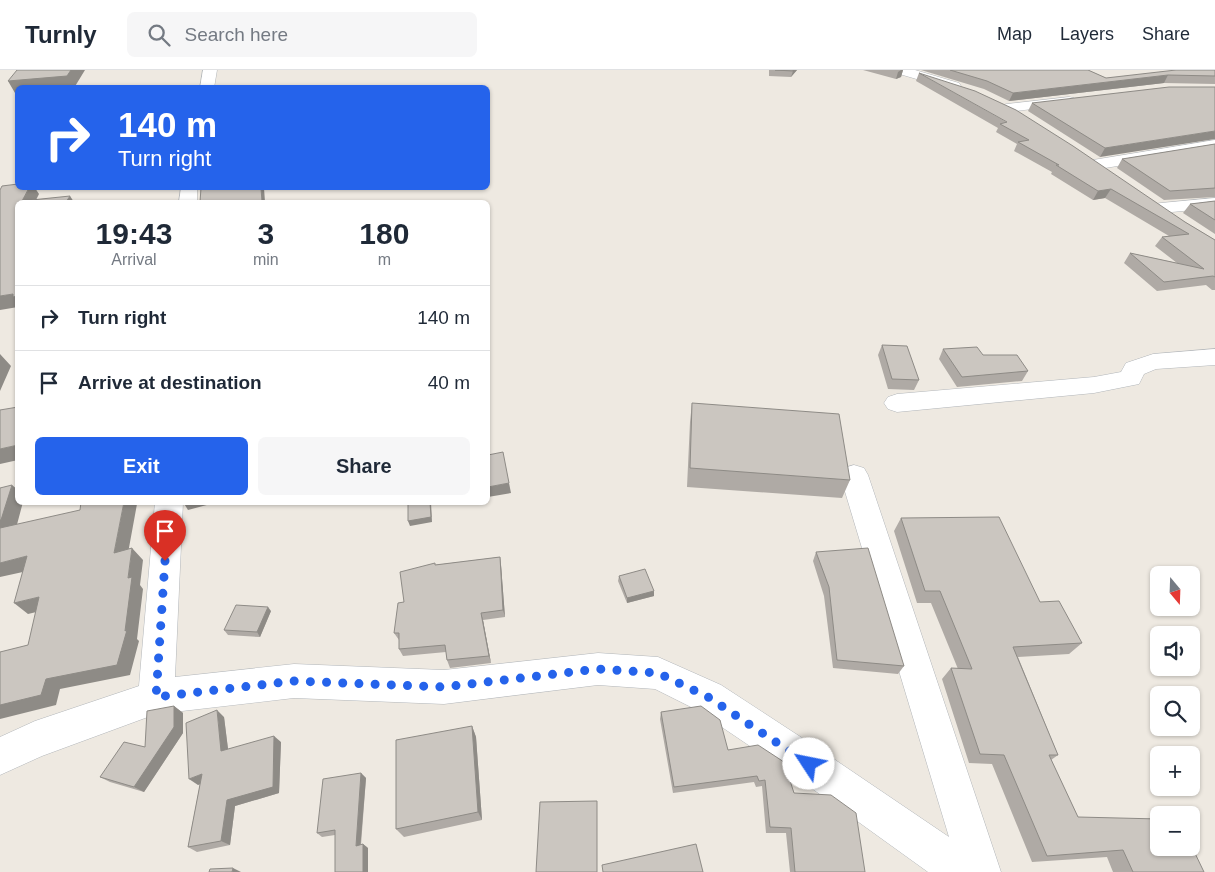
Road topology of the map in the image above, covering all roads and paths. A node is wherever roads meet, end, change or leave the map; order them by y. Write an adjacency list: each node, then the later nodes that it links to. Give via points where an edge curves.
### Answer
1 (210, 70): 3 (street)
2 (901, 70): 4 (street)
3 (208, 85)
4 (968, 91)
5 (1081, 99): 6 (street, via 1000,104)
6 (1033, 123)
7 (1215, 145): 9 (street)
8 (1083, 153): 9 (street)
9 (1099, 164): 10 (street)
10 (1114, 175)
11 (1145, 197): 13 (street)
12 (1215, 203): 13 (street)
13 (1160, 208): 14 (street)
14 (1183, 224)
15 (1215, 357): 16 (street, via 1153,362 1134,369 1130,378 1094,385)
16 (897, 403)
17 (854, 475): 22 (street)
18 (169, 505): 19 (street)
19 (156, 697): 20 (street, via 35,740); 21 (street, via 294,681 444,687 598,669 658,673 708,697)
20 (0, 756)
21 (963, 872)
22 (980, 872)

